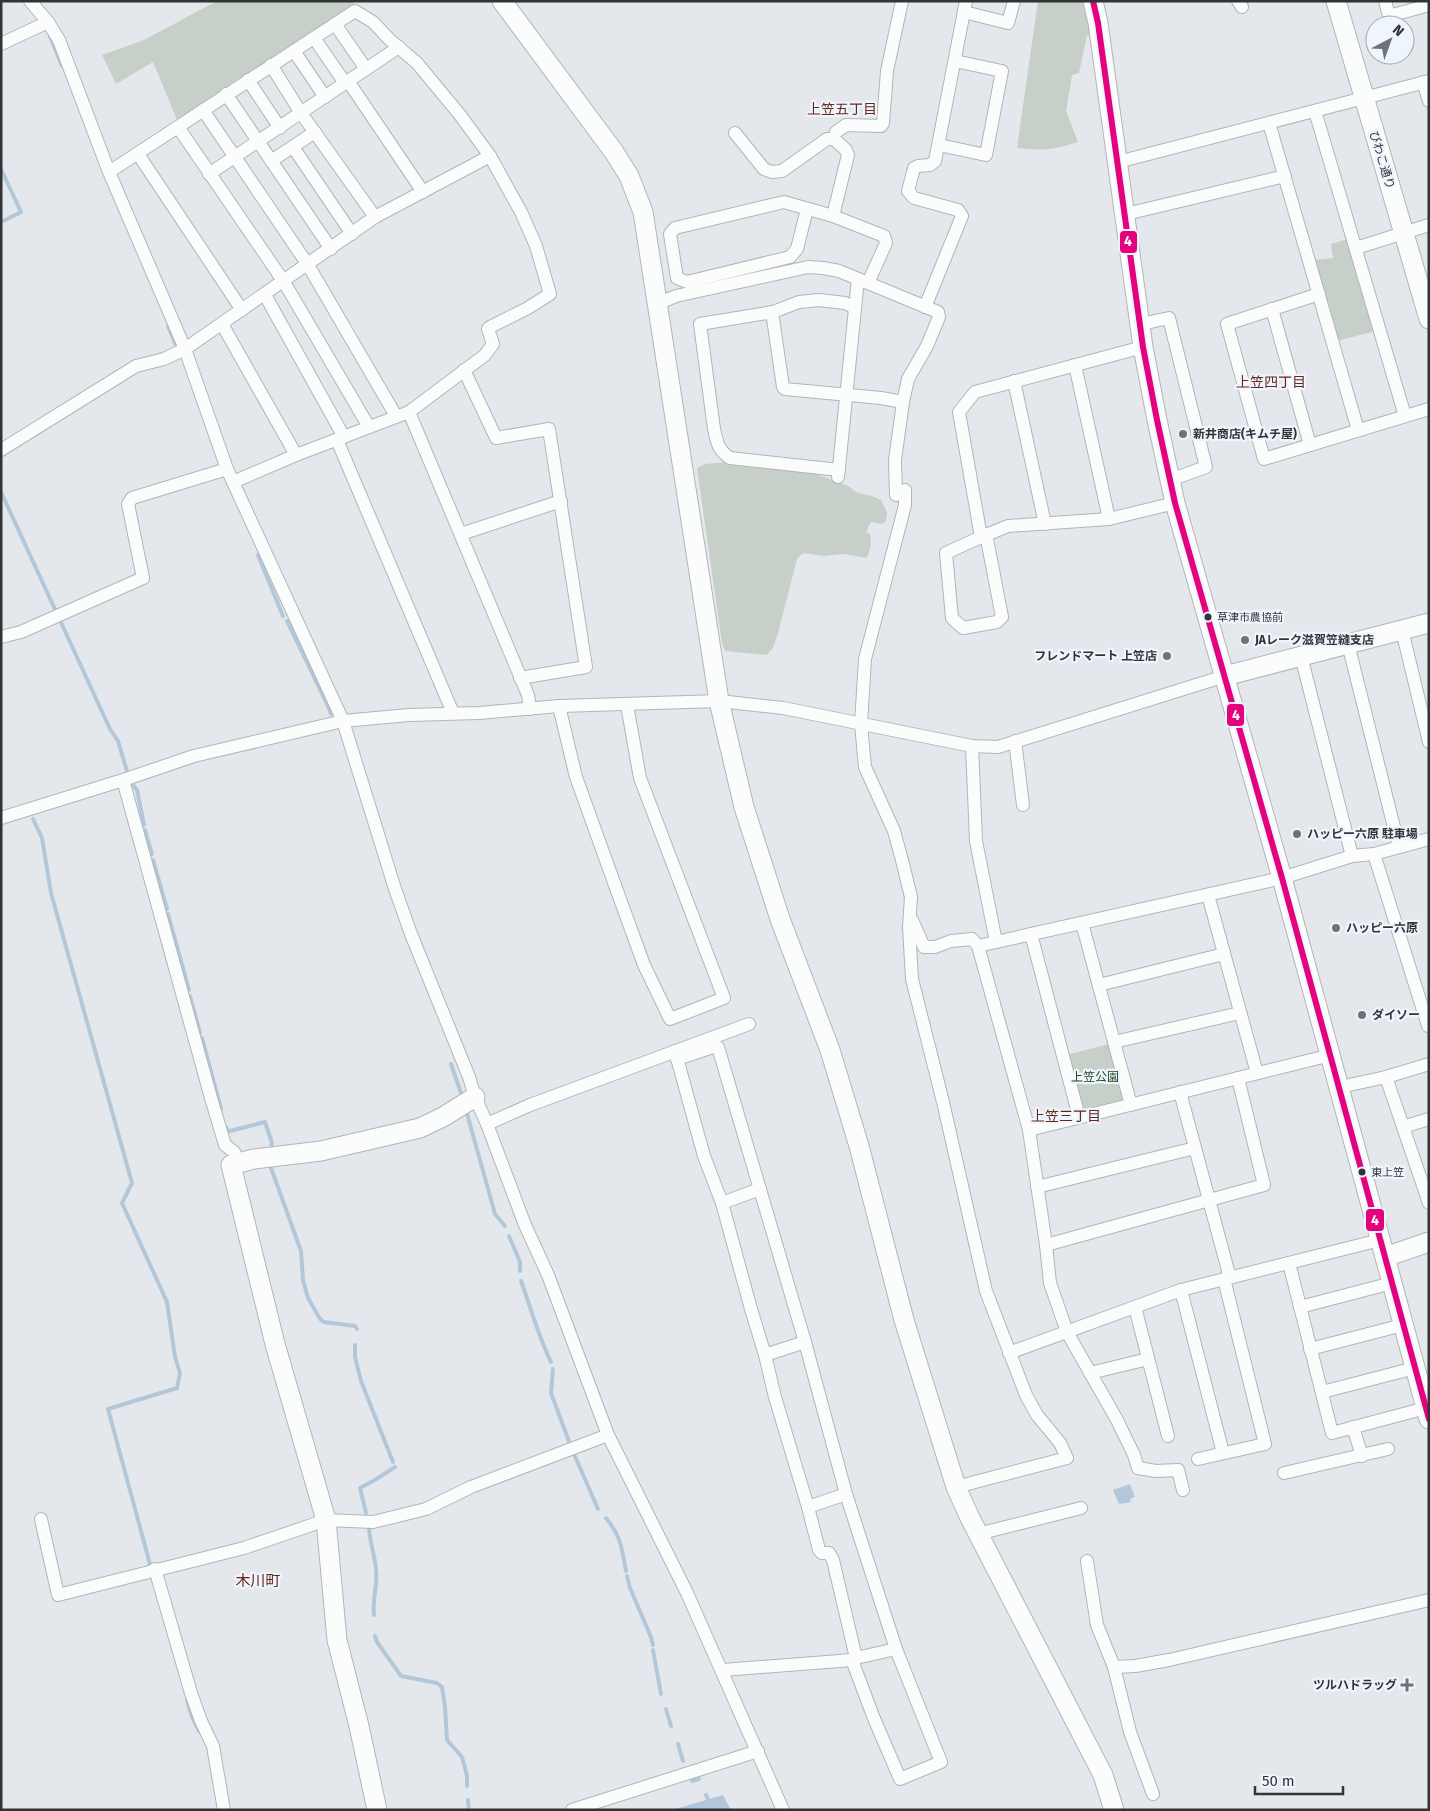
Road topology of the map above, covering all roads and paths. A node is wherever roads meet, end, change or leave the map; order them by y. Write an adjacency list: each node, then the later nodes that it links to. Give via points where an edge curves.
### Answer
1 (30, 1): 10 (street)
2 (502, 1): 61 (street, via 629,176 643,212)
3 (902, 1): 33 (street, via 887,71 883,123 881,126 846,125)
4 (1014, 1): 9 (street, via 1008,23)
5 (1093, 1): 42 (street)
6 (1336, 1): 24 (street, びわこ通り)
7 (1385, 1): 8 (street, via 1389,16)
8 (1429, 5)
9 (965, 7): 16 (street)
10 (48, 22): 13 (street); 43 (street)
11 (335, 24): 12 (street); 14 (street, via 355,11 373,22); 18 (street)
12 (314, 38): 15 (street); 20 (street)
13 (1, 44)
14 (399, 47): 18 (street); 39 (street, via 417,63)
15 (294, 51): 17 (street); 23 (street)
16 (955, 61): 36 (street); 36 (street, via 1002,71 990,136 986,155)
17 (271, 65): 19 (street); 28 (street)
18 (366, 69): 20 (street)
19 (248, 80): 22 (street); 31 (street)
20 (347, 82): 23 (street); 46 (street)
21 (1426, 82): 24 (street); 25 (street)
22 (226, 94): 26 (street); 35 (street)
23 (325, 97): 28 (street)
24 (1363, 98): 27 (street); 52 (street, びわこ通り)
25 (1429, 101)
26 (203, 110): 30 (street); 40 (street)
27 (1315, 111): 29 (street); 54 (street)
28 (301, 113): 31 (street); 32 (street)
29 (1270, 123): 42 (street); 45 (street)
30 (178, 127): 38 (street); 44 (street)
31 (280, 128): 35 (street)
32 (315, 132): 37 (street); 50 (street)
33 (836, 132)
34 (736, 134): 49 (street, via 764,169 772,172 782,170 827,139 834,139 848,155)
35 (258, 142): 40 (street); 41 (street)
36 (939, 144): 62 (street, via 936,161 914,168 908,190 914,198 958,210 962,216)
37 (293, 147): 41 (street); 53 (street)
38 (138, 154): 43 (street); 65 (street)
39 (490, 156): 46 (street); 73 (street, via 536,246 550,294 490,327 493,344 485,355)
40 (234, 157): 44 (street); 56 (street)
41 (271, 161): 55 (street)
42 (1118, 162): 48 (street)
43 (110, 172): 71 (street)
44 (209, 174): 58 (street)
45 (1285, 176): 48 (street); 59 (street)
46 (423, 192): 50 (street)
47 (806, 208): 47 (street, via 784,202 675,228 670,234 677,278 687,282 790,258 797,249); 49 (street)
48 (1126, 214): 69 (street)
49 (833, 216): 57 (street, via 884,236 886,243)
50 (375, 217): 53 (street)
51 (1429, 225): 52 (street)
52 (1404, 233): 54 (street); 67 (street, びわこ通り)
53 (352, 234): 55 (street)
54 (1356, 248): 80 (street)
55 (331, 249): 56 (street)
56 (308, 265): 58 (street); 79 (street)
57 (863, 281): 61 (street, via 839,271 808,267 676,296); 62 (street); 63 (street)
58 (284, 282): 60 (street); 81 (street)
59 (1319, 294): 64 (street); 82 (street)
60 (265, 295): 65 (street); 83 (street)
61 (656, 304): 103 (street)
62 (925, 307): 76 (street, via 938,312 940,317 908,379)
63 (855, 308): 66 (street, via 845,303 819,300 799,302); 75 (street)
64 (1272, 309): 84 (street); 84 (street, via 1227,324 1264,459)
65 (242, 310): 68 (street)
66 (772, 312): 75 (street, via 783,387 786,390); 75 (street, via 700,324 720,451 730,458 838,473)
67 (1429, 319)
68 (222, 324): 71 (street); 86 (street)
69 (1141, 324): 70 (street); 88 (street, via 1169,318 1206,467)
70 (1143, 347): 72 (street); 88 (street)
71 (185, 349): 85 (street, via 164,359 136,366); 87 (street)
72 (1076, 365): 74 (street); 92 (street)
73 (464, 370): 78 (street); 90 (street, via 496,438 549,430)
74 (1014, 381): 93 (street); 95 (street, via 975,392 959,412)
75 (846, 395): 76 (street)
76 (903, 402): 109 (street, via 896,460 900,493 905,505 865,659)
77 (1429, 409): 80 (street)
78 (409, 412): 79 (street); 94 (street)
79 (396, 416): 81 (street)
80 (1405, 416): 82 (street)
81 (369, 428): 83 (street)
82 (1358, 430): 84 (street)
83 (340, 438): 86 (street); 107 (street)
84 (1310, 445)
85 (1, 450)
86 (296, 455): 89 (street)
87 (227, 469): 89 (street); 98 (street, via 132,498 128,504 143,578 21,632)
88 (1170, 480): 91 (street)
89 (233, 482): 108 (street)
90 (561, 501): 94 (street); 102 (street, via 586,667)
91 (1175, 503): 92 (street); 101 (street)
92 (1109, 519): 93 (street)
93 (1045, 524): 95 (street, via 1008,526)
94 (461, 534): 102 (street)
95 (984, 535): 95 (street, via 946,553 952,618 963,628 997,622 1002,617)
96 (1429, 623): 97 (street)
97 (1402, 630): 99 (street); 111 (street)
98 (1, 637)
99 (1348, 644): 100 (street); 117 (street)
100 (1301, 656): 101 (street); 119 (street)
101 (1225, 676): 110 (street); 120 (street)
102 (520, 678): 106 (street)
103 (714, 701): 104 (street); 109 (street, via 783,708); 184 (street, via 780,919 835,1067 904,1320)
104 (627, 705): 105 (street); 105 (street, via 640,778 724,998 670,1019 644,965 589,814 576,777)
105 (559, 706): 106 (street)
106 (530, 709): 107 (street)
107 (453, 713): 108 (street)
108 (344, 721): 113 (street, via 194,756); 141 (street, via 395,889)
109 (861, 724): 112 (street); 122 (street, via 865,767 894,831 911,897)
110 (1015, 741): 112 (street, via 998,747); 114 (street)
111 (1429, 742)
112 (972, 746): 125 (street, via 976,840)
113 (123, 780): 115 (street); 149 (street, via 225,1145 234,1152)
114 (1023, 805)
115 (1, 818)
116 (1429, 839): 117 (street)
117 (1399, 847): 118 (street)
118 (1374, 854): 119 (street); 131 (street)
119 (1352, 856): 120 (street)
120 (1282, 878): 121 (street); 134 (street)
121 (1208, 894): 123 (street); 127 (street)
122 (910, 908): 126 (street, via 913,924 924,947 972,939); 169 (street, via 912,979 986,1291)
123 (1082, 923): 124 (street); 128 (street)
124 (1031, 934): 125 (street); 143 (street)
125 (996, 942): 126 (street)
126 (978, 946): 147 (street)
127 (1224, 954): 128 (street); 129 (street)
128 (1098, 985): 132 (street)
129 (1240, 1013): 132 (street); 136 (street)
130 (749, 1024): 133 (street)
131 (1428, 1026)
132 (1114, 1042): 142 (street)
133 (676, 1055): 145 (street, via 530,1105); 152 (street, via 718,1047); 155 (street, via 704,1156)
134 (1331, 1055): 136 (street); 139 (street)
135 (1429, 1064): 137 (street)
136 (1257, 1073): 138 (street)
137 (1386, 1077): 139 (street); 146 (street)
138 (1238, 1078): 140 (street); 153 (street, via 1264,1186)
139 (1340, 1088): 158 (street)
140 (1180, 1092): 142 (street); 148 (street)
141 (475, 1096): 145 (street); 149 (street, via 420,1128 321,1151)
142 (1131, 1105): 143 (street)
143 (1079, 1118): 147 (street)
144 (1429, 1119): 146 (street)
145 (487, 1124): 177 (street)
146 (1403, 1127): 150 (street)
147 (1028, 1130): 151 (street)
148 (1195, 1148): 151 (street); 153 (street)
149 (239, 1163): 190 (street, via 231,1165 275,1344)
150 (1424, 1175): 154 (street)
151 (1037, 1187): 157 (street)
152 (760, 1189): 155 (street); 167 (street)
153 (1210, 1201): 157 (street); 160 (street)
154 (1429, 1202)
155 (722, 1203): 170 (street)
156 (1429, 1242): 158 (street)
157 (1046, 1245): 166 (street, via 1050,1283)
158 (1382, 1249): 159 (street); 161 (street)
159 (1289, 1263): 160 (street); 164 (street)
160 (1227, 1279): 162 (street); 180 (street, via 1265,1444)
161 (1392, 1283): 164 (street); 165 (street)
162 (1181, 1290): 163 (street); 180 (street)
163 (1135, 1307): 166 (street); 171 (street)
164 (1300, 1307): 168 (street)
165 (1403, 1325): 168 (street); 172 (street)
166 (1067, 1332): 169 (street); 173 (street)
167 (805, 1342): 170 (street); 186 (street)
168 (1310, 1349): 174 (street)
169 (1009, 1353): 184 (street, via 1037,1415 1060,1443 1067,1458)
170 (765, 1354): 187 (street)
171 (1148, 1359): 173 (street); 178 (street)
172 (1415, 1368): 174 (street); 175 (street)
173 (1090, 1372): 185 (street, via 1118,1420 1138,1468 1178,1470)
174 (1322, 1392): 176 (street, via 1332,1434)
175 (1427, 1413): 176 (street)
176 (1353, 1427): 181 (street)
177 (608, 1435): 190 (street, via 471,1486 426,1509 373,1522); 198 (street)
178 (1168, 1436)
179 (1388, 1448): 181 (street)
180 (1223, 1453): 182 (street)
181 (1362, 1456): 183 (street)
182 (1198, 1459)
183 (1284, 1473)
184 (956, 1487): 191 (street)
185 (1183, 1490)
186 (846, 1494): 187 (street); 195 (street)
187 (808, 1507): 196 (street, via 819,1550 829,1553 833,1560)
188 (1081, 1508): 191 (street)
189 (41, 1519): 193 (street, via 58,1595)
190 (326, 1520): 193 (street, via 244,1548); 202 (street, via 337,1640)
191 (978, 1534): 205 (street, via 1102,1775)
192 (1087, 1561): 197 (street, via 1097,1624)
193 (155, 1569): 201 (street, via 192,1694 213,1746)
194 (1429, 1600): 197 (street, via 1169,1660)
195 (896, 1649): 196 (street); 196 (street, via 941,1762 900,1779 873,1716)
196 (854, 1659): 198 (street)
197 (1114, 1667): 200 (street, via 1130,1732)
198 (722, 1670): 199 (street)
199 (758, 1751): 203 (street); 204 (street)
200 (1153, 1794)
201 (224, 1810)
202 (377, 1810)
203 (572, 1810)
204 (784, 1810)
205 (1114, 1810)

